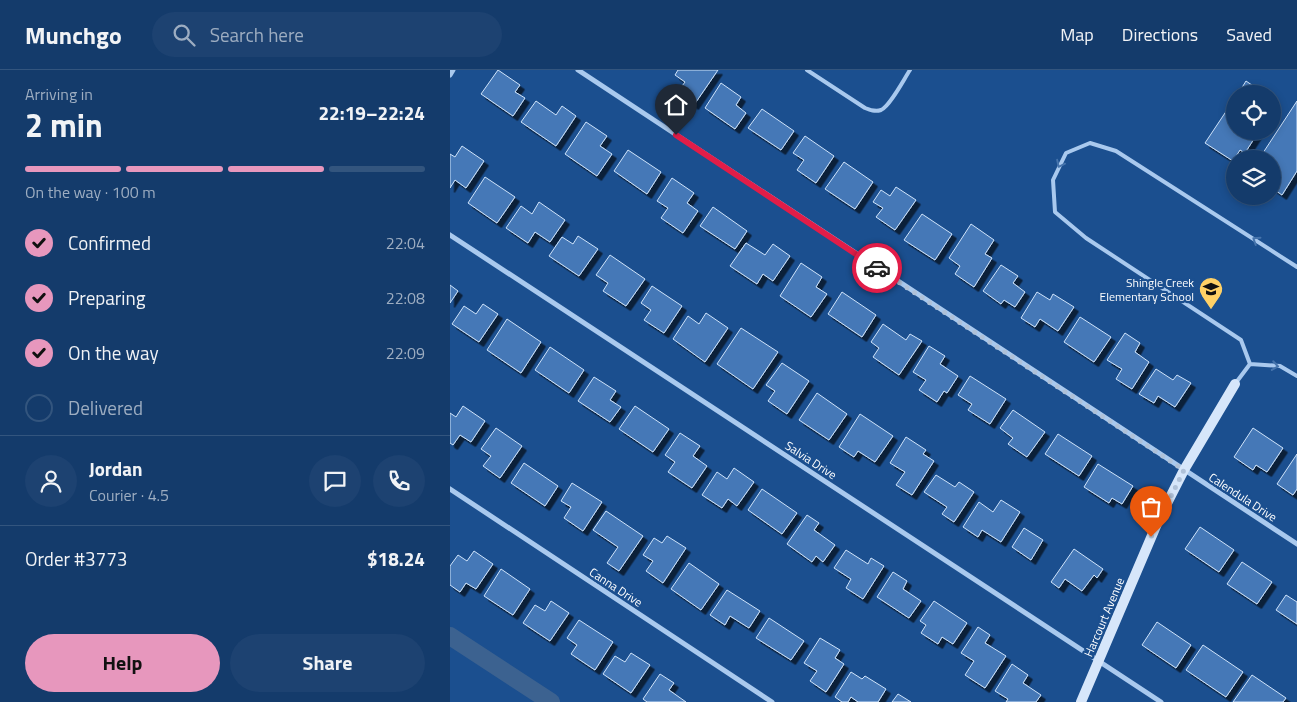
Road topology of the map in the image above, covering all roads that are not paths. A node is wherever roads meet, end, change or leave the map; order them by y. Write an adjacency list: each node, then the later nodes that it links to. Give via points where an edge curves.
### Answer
1 (453, 70): 5 (street)
2 (578, 70): 11 (street, Calendula Drive)
3 (807, 70): 4 (lane, via 874,111 887,104)
4 (910, 70)
5 (450, 74)
6 (450, 235): 14 (street, Salvia Drive)
7 (1297, 266): 8 (lane, one-way to 8, via 1116,151 1090,143 1066,153 1053,180 1054,212 1086,238 1241,340)
8 (1250, 364): 9 (lane, one-way to 9, via 1280,366); 10 (lane)
9 (1297, 376)
10 (1236, 384): 11 (street, Harcourt Avenue)
11 (1184, 470): 13 (street, Calendula Drive); 14 (street, Harcourt Avenue, via 1159,519)
12 (450, 489): 15 (street, Canna Drive)
13 (1297, 544)
14 (1099, 662): 16 (street, Harcourt Avenue); 17 (street, Salvia Drive)
15 (772, 702)
16 (1081, 702)
17 (1161, 702)

